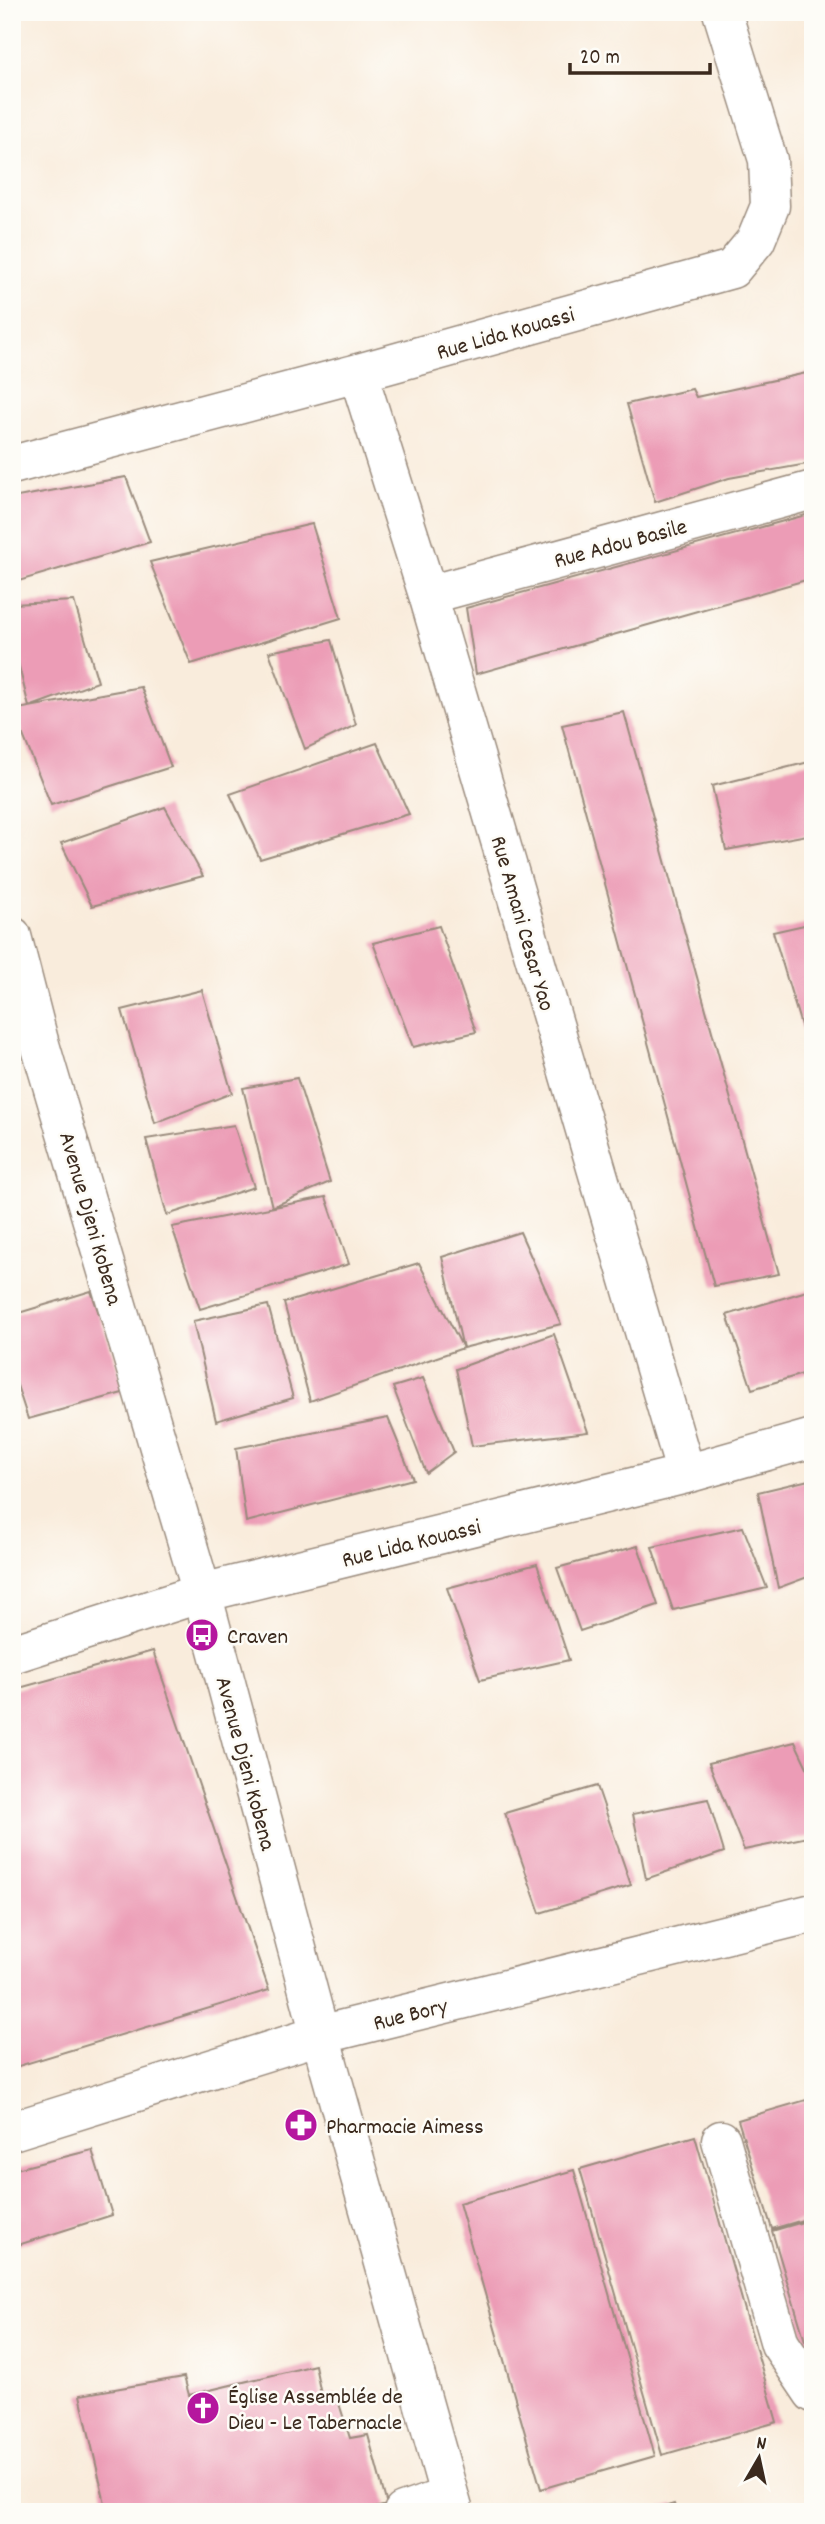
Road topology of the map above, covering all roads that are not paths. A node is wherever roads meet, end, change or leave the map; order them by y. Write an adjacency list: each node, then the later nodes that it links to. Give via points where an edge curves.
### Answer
1 (722, 12): 2 (street, Rue Lida Kouassi, via 768,160 770,206 756,240 732,269)
2 (358, 373): 3 (street, Rue Lida Kouassi); 5 (street, Rue Amani Cesar Yao)
3 (12, 465)
4 (813, 489): 5 (street, Rue Adou Basile)
5 (428, 595): 8 (street, Rue Amani Cesar Yao)
6 (12, 936): 9 (street, Avenue Djeni Kobena)
7 (813, 1438): 8 (street, Rue Lida Kouassi)
8 (686, 1474): 9 (street, Rue Lida Kouassi)
9 (202, 1593): 10 (street, Rue Lida Kouassi); 12 (street, Avenue Djeni Kobena)
10 (12, 1654)
11 (813, 1913): 12 (street, Rue Bory)
12 (320, 2035): 13 (street, Rue Bory); 16 (street, Avenue Djeni Kobena)
13 (12, 2132)
14 (721, 2140): 15 (street, via 780,2344)
15 (813, 2393)
16 (452, 2504): 17 (street)
17 (403, 2512)

